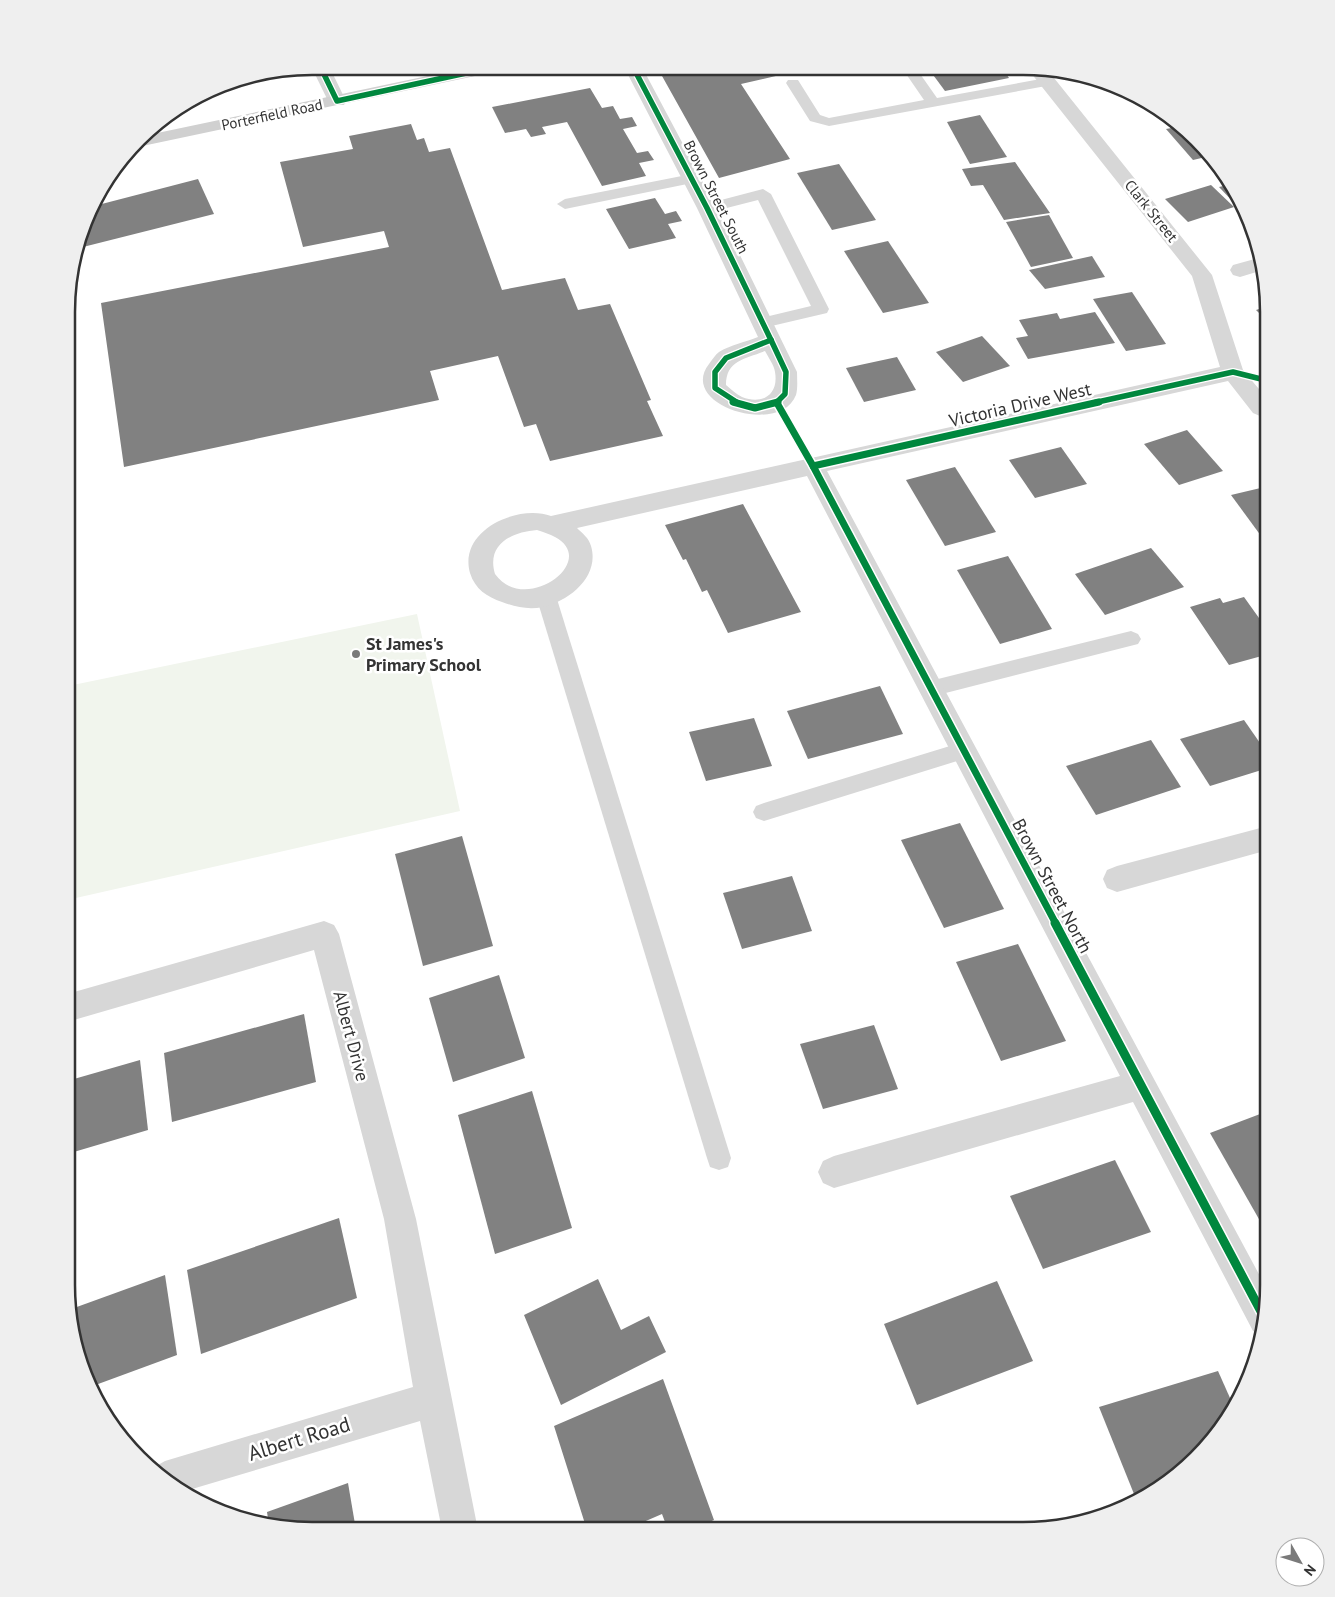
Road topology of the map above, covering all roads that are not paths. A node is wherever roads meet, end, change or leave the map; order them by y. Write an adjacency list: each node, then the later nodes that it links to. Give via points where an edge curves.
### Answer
1 (324, 75): 8 (street)
2 (457, 75): 8 (street, Porterfield Road)
3 (638, 75): 11 (street, Brown Street South)
4 (914, 75): 9 (lane)
5 (1037, 76): 9 (lane)
6 (1042, 76): 17 (street, Clark Street, via 1202,275)
7 (793, 83): 9 (lane, via 814,118 829,122)
8 (337, 101): 10 (street, Porterfield Road)
9 (933, 102)
10 (148, 141)
11 (692, 179): 12 (lane); 13 (street, Brown Street South)
12 (565, 204)
13 (707, 208): 16 (street, Brown Street South); 16 (lane, via 763,194 821,309)
14 (1255, 266): 15 (street)
15 (1240, 270)
16 (767, 331)
17 (1233, 372): 18 (street); 19 (street, Victoria Drive West)
18 (1260, 406)
19 (813, 466): 20 (street, Victoria Drive West); 23 (street, Brown Street North)
20 (555, 524): 21 (street, via 578,542 583,554 581,568 574,580 562,590); 21 (street, via 538,521 506,527 493,535 480,558 487,582 498,591 513,597)
21 (546, 596): 30 (lane)
22 (1131, 639): 23 (lane)
23 (930, 689): 24 (street, Brown Street North)
24 (963, 751): 25 (lane); 29 (street, Brown Street North)
25 (764, 812)
26 (1260, 843): 27 (street)
27 (1117, 879)
28 (75, 1006): 33 (street, Albert Drive, via 324,934 400,1219)
29 (1140, 1085): 31 (street); 32 (street, Brown Street North)
30 (719, 1158)
31 (834, 1172)
32 (1259, 1307)
33 (432, 1399): 34 (street, Albert Road); 35 (street)
34 (173, 1477)
35 (458, 1522)

